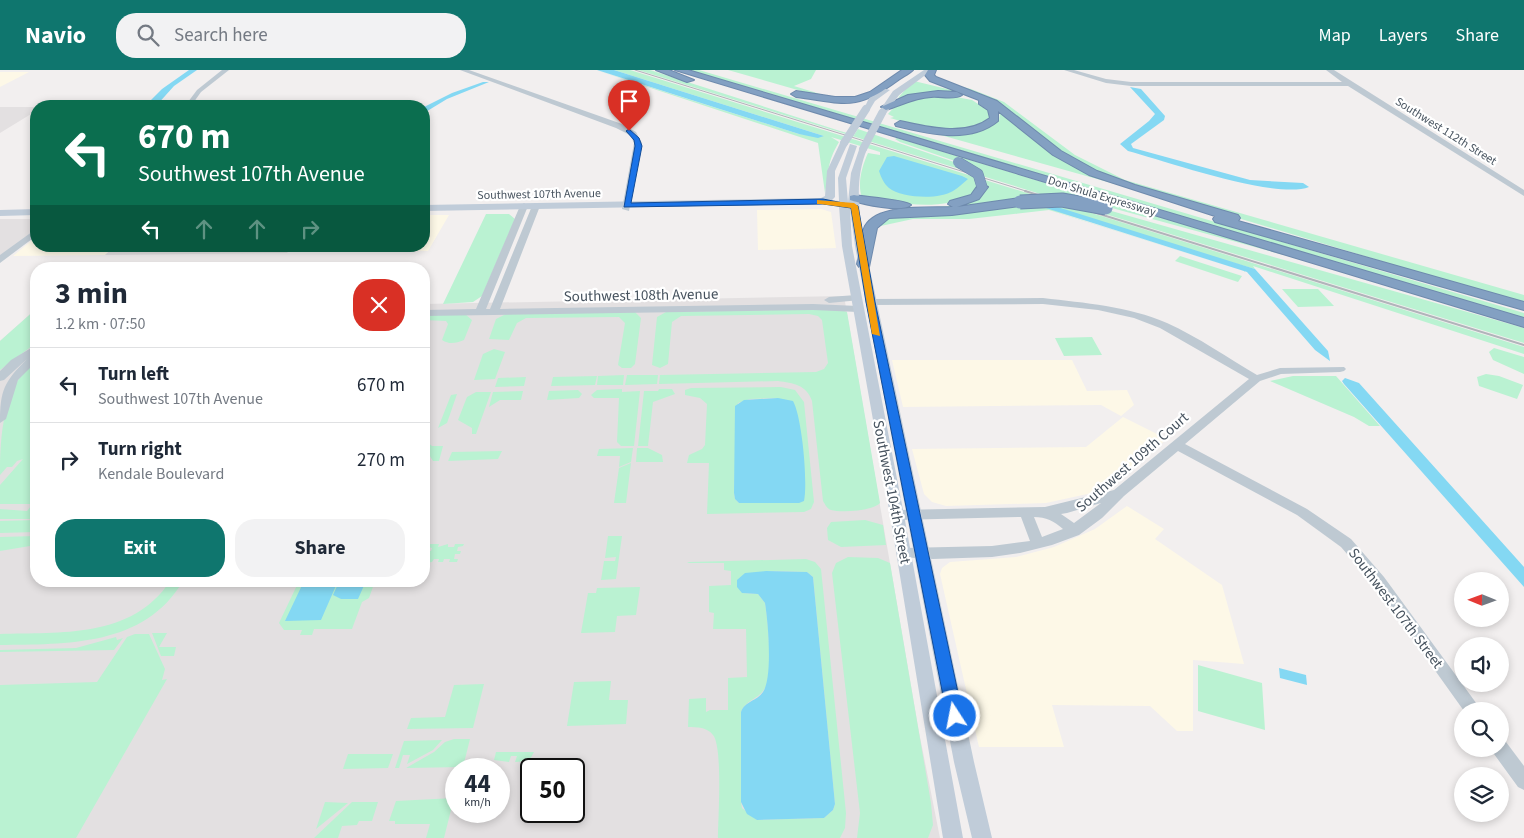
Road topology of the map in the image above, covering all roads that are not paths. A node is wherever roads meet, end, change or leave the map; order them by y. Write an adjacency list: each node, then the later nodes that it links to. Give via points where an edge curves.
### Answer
1 (226, 70): 15 (street)
2 (463, 70): 24 (street, via 633,134 638,146)
3 (660, 70): 17 (highway)
4 (679, 70): 17 (highway, Don Shula Expressway)
5 (714, 70): 12 (highway)
6 (916, 70): 11 (main road)
7 (930, 70): 10 (main road, Southwest 104th Street); 14 (highway, via 931,78)
8 (1067, 70): 13 (street, via 1118,83)
9 (1329, 70): 13 (street, Southwest 112th Street)
10 (910, 75): 11 (highway); 14 (highway); 18 (main road, Southwest 104th Street); 18 (highway, Don Shula Expressway, via 863,97 835,99 791,92)
11 (899, 80): 16 (main road)
12 (752, 81)
13 (1348, 83): 21 (street, Southwest 112th Street)
14 (945, 85): 35 (highway, via 994,103 1062,156 1106,178)
15 (192, 100)
16 (869, 110): 19 (main road, bridge); 23 (main road, Southwest 104th Street, via 844,170)
17 (810, 112): 19 (highway, via 844,128); 23 (highway, bridge, via 958,162 978,174 982,181 982,187 970,199 943,206 870,202); 36 (highway, Don Shula Expressway)
18 (885, 114): 18 (highway, via 912,96 950,94 985,104 993,109 995,116 984,127 954,132 927,130); 23 (main road, Southwest 104th Street, bridge, via 863,149); 35 (highway, Don Shula Expressway)
19 (846, 140): 20 (main road)
20 (834, 167): 22 (main road, via 830,171 830,198); 23 (main road)
21 (1524, 194)
22 (823, 202): 23 (main road, Southwest 107th Avenue); 24 (main road, Southwest 107th Avenue)
23 (844, 204): 24 (main road, Southwest 107th Avenue); 28 (highway); 32 (main road, Southwest 104th Street); 38 (main road, Southwest 104th Street, via 840,233 846,246)
24 (626, 207): 26 (main road, Southwest 107th Avenue)
25 (523, 208): 26 (main road, Southwest 107th Avenue); 27 (main road, Southwest 107th Avenue); 41 (street)
26 (535, 208): 42 (street)
27 (430, 209)
28 (920, 211): 34 (highway, via 889,214 874,223); 36 (highway, bridge, via 952,211 1057,200 1106,208)
29 (30, 214): 30 (main road)
30 (0, 215)
31 (30, 237): 33 (street)
32 (860, 246): 34 (main road, Southwest 104th Street)
33 (0, 260)
34 (864, 264): 37 (main road, Southwest 104th Street)
35 (1408, 273): 40 (highway, Don Shula Expressway)
36 (1446, 300): 44 (highway, Don Shula Expressway)
37 (870, 302): 49 (street, via 1037,301 1098,306 1137,316 1171,330); 51 (main road, Southwest 104th Street)
38 (857, 304): 42 (street, Southwest 108th Avenue, via 813,307); 50 (main road, Southwest 104th Street)
39 (430, 306): 41 (street, Southwest 108th Avenue)
40 (1524, 306)
41 (481, 308): 42 (street, Southwest 108th Avenue); 43 (street, Southwest 108th Avenue)
42 (496, 308)
43 (430, 312)
44 (1524, 323)
45 (30, 352): 48 (street)
46 (30, 362): 52 (street, via 13,379)
47 (1340, 369): 49 (street, Southwest 109th Court, via 1280,371)
48 (0, 378)
49 (1256, 379): 53 (street, Southwest 109th Court)
50 (872, 382): 51 (main road); 57 (main road, Southwest 104th Street)
51 (887, 382): 58 (main road, Southwest 104th Street)
52 (0, 419)
53 (1177, 445): 54 (street, Southwest 109th Court); 63 (street, Southwest 107th Street, via 1302,512 1349,546 1379,581)
54 (1119, 493): 55 (street); 59 (street, Southwest 109th Court, via 1104,511)
55 (1046, 512): 56 (street); 59 (street)
56 (1026, 513): 58 (street); 60 (street)
57 (897, 515): 58 (street); 61 (main road, Southwest 104th Street)
58 (914, 515): 62 (main road, Southwest 104th Street)
59 (1074, 531): 60 (street, Southwest 109th Court)
60 (1038, 544): 62 (street, Southwest 109th Court, via 996,552)
61 (904, 553): 62 (street, Southwest 109th Court); 65 (main road, Southwest 104th Street)
62 (923, 553): 64 (main road, Southwest 104th Street)
63 (1467, 702)
64 (959, 735): 65 (main road); 69 (main road, Southwest 104th Street)
65 (936, 736): 68 (main road, Southwest 104th Street)
66 (1507, 757): 67 (street)
67 (1524, 781)
68 (953, 838)
69 (982, 838)

